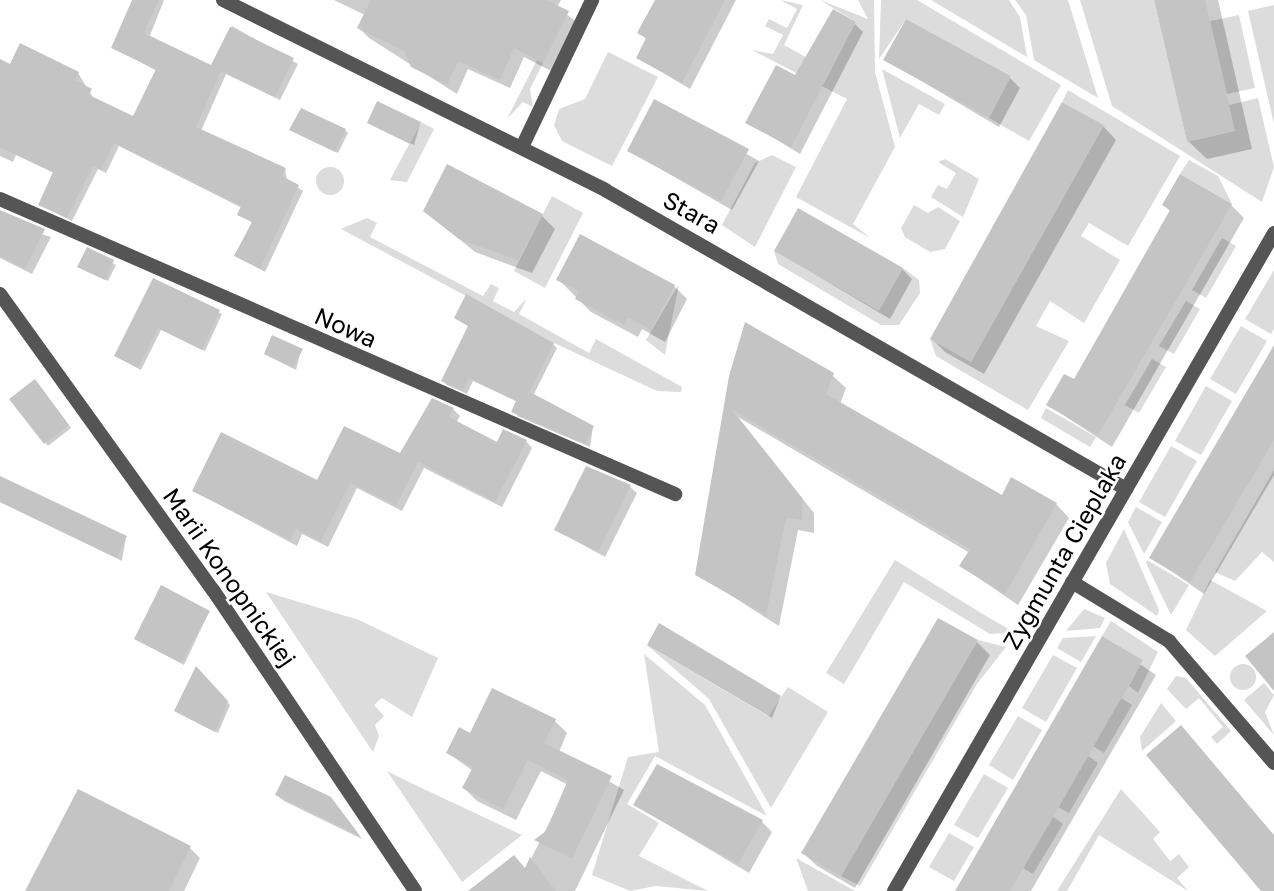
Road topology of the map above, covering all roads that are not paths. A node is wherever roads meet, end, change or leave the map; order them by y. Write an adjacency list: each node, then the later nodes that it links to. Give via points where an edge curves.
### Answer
1 (223, 0): 3 (street, Stara)
2 (592, 0): 3 (street)
3 (522, 147): 7 (street, Stara)
4 (0, 199): 8 (street, Nowa)
5 (1274, 233): 7 (street, Zygmunta Cieplaka)
6 (0, 294): 11 (street, Marii Konopnickiej, via 213,590)
7 (1126, 489): 9 (street, Zygmunta Cieplaka)
8 (675, 494)
9 (1072, 582): 10 (street, via 1169,641); 12 (street, Zygmunta Cieplaka)
10 (1274, 763)
11 (415, 891)
12 (894, 891)

